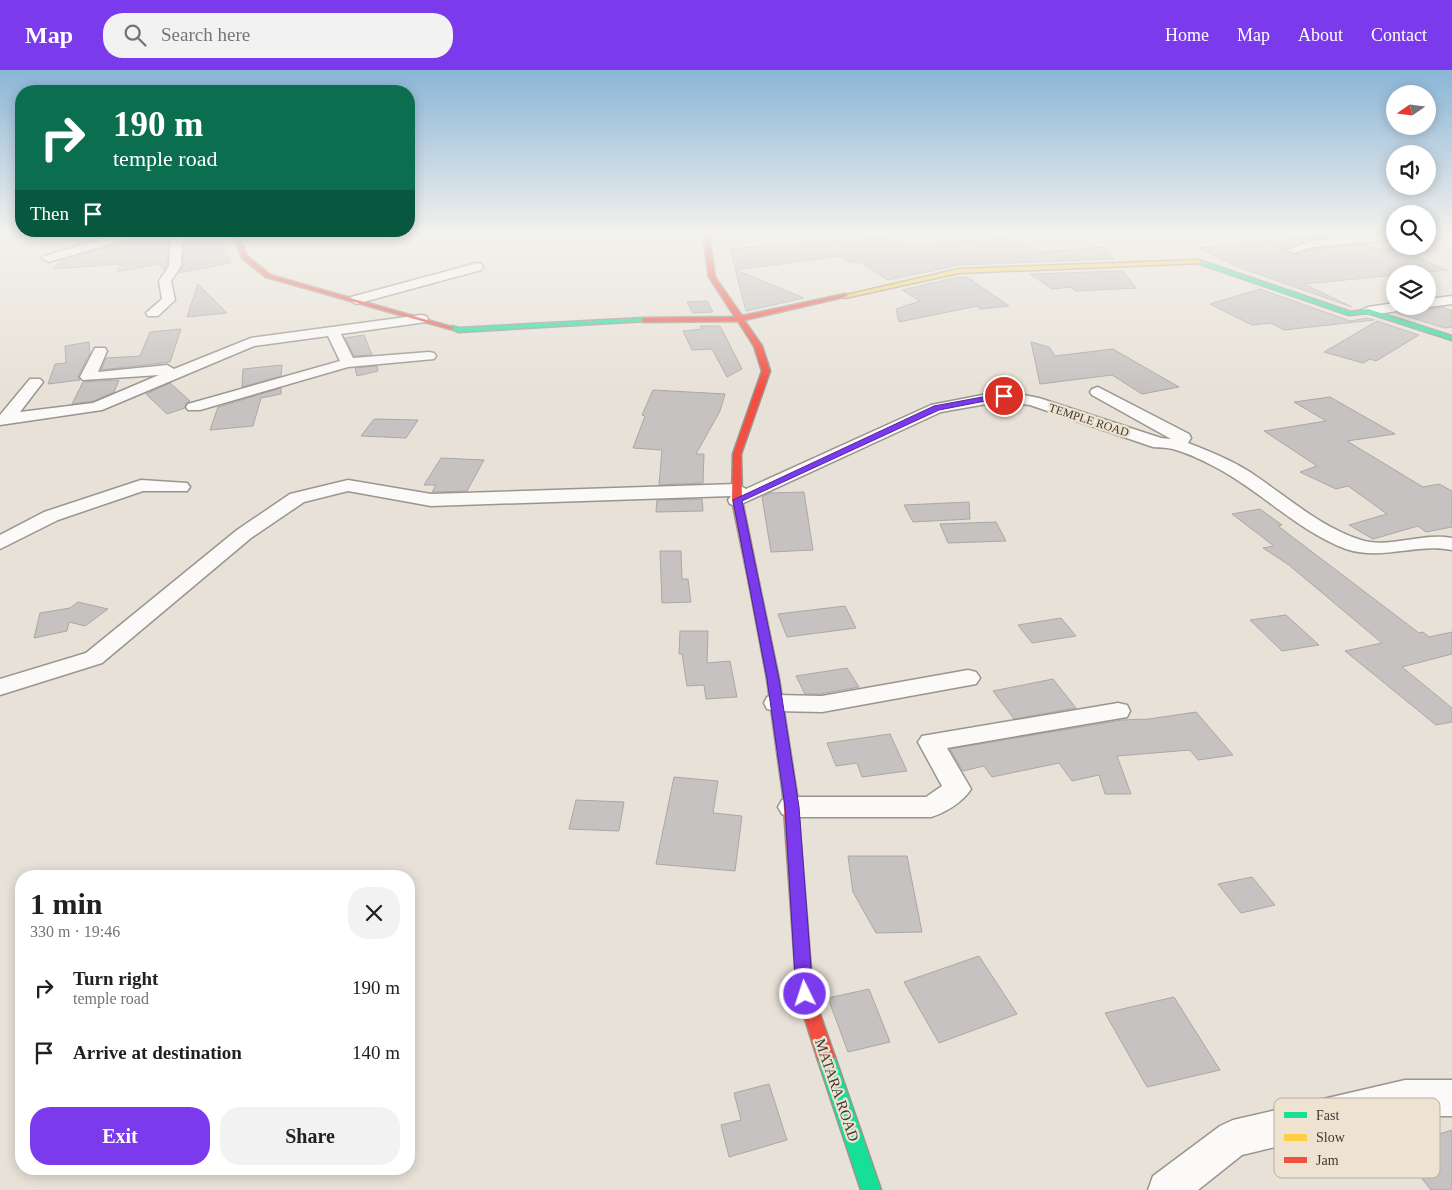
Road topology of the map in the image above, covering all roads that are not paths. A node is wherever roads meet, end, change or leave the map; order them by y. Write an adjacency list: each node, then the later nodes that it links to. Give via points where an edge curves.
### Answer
1 (166, 287): 12 (street, via 169,300)
2 (309, 287): 7 (main road)
3 (403, 287): 7 (street)
4 (719, 287): 14 (main road, MATARA ROAD)
5 (884, 287): 14 (main road)
6 (1273, 287): 11 (main road, via 1350,314)
7 (356, 300): 13 (main road)
8 (1452, 300): 9 (street)
9 (1436, 302)
10 (1386, 308): 11 (street)
11 (1368, 311): 16 (main road)
12 (153, 313)
13 (421, 319): 14 (main road, via 458,330 629,320); 15 (street)
14 (739, 319): 27 (main road, MATARA ROAD, via 758,346 766,372 737,454)
15 (333, 332): 19 (street); 20 (street, via 251,342)
16 (1452, 338)
17 (100, 352): 20 (street, via 88,377)
18 (429, 356): 19 (street)
19 (348, 363): 23 (street)
20 (185, 368): 24 (street, via 96,407)
21 (35, 382): 24 (street)
22 (1098, 392): 25 (street, TEMPLE ROAD, via 1183,438)
23 (194, 407)
24 (3, 420)
25 (1177, 444): 27 (street, TEMPLE ROAD, via 1159,443 1033,401 1004,396 937,408); 29 (street, via 1226,466 1317,526 1355,545 1381,548 1440,540)
26 (181, 488): 28 (street, via 141,485 51,516)
27 (737, 495): 31 (street, via 431,500 348,485 297,498 244,534 94,658); 32 (main road, MATARA ROAD)
28 (0, 543)
29 (1452, 544)
30 (968, 678): 32 (street, via 822,704)
31 (0, 687)
32 (776, 703): 34 (main road, MATARA ROAD)
33 (1118, 711): 34 (street, via 931,742 956,789 931,807)
34 (792, 807): 38 (main road, MATARA ROAD, via 805,994)
35 (1405, 1098): 36 (street)
36 (1440, 1098)
37 (1274, 1129): 39 (street, via 1233,1139)
38 (871, 1190)
39 (1167, 1190)

